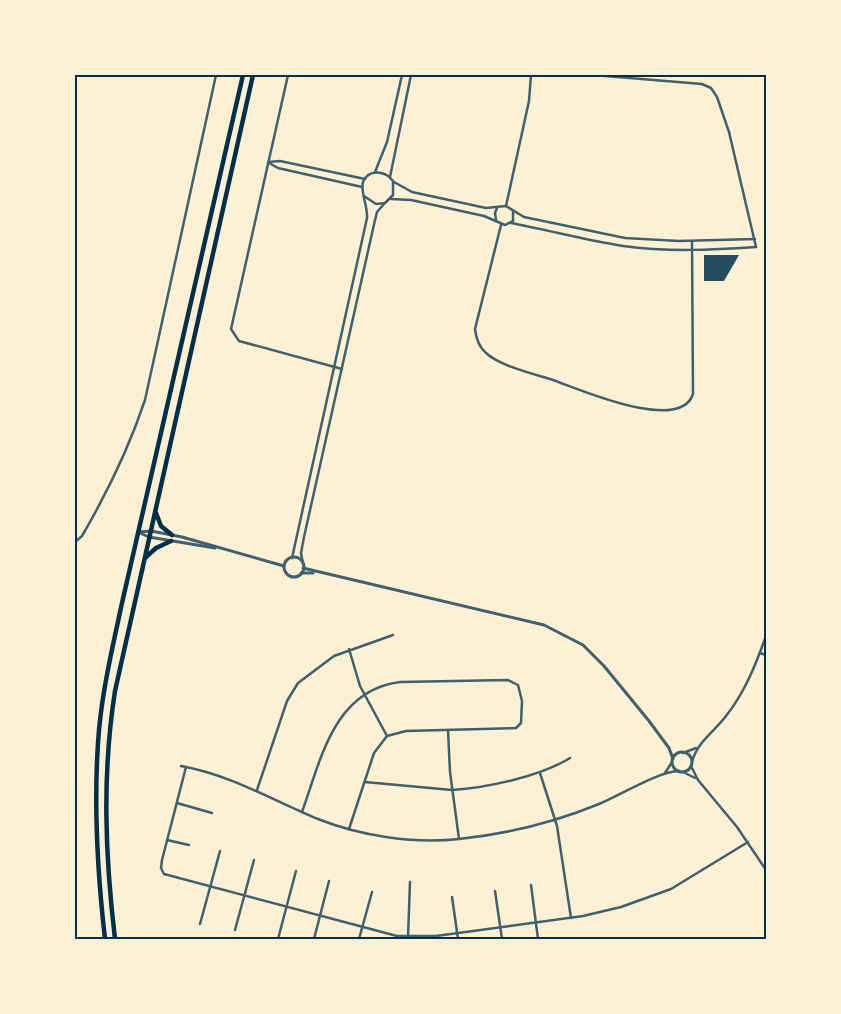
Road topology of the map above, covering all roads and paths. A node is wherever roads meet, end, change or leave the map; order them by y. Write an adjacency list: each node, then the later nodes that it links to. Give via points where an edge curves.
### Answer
1 (216, 75): 35 (street, via 145,400 121,460 82,536)
2 (243, 75): 31 (highway)
3 (253, 75): 29 (highway)
4 (288, 75): 9 (street)
5 (402, 75): 10 (street, via 387,142)
6 (411, 75): 11 (street)
7 (531, 75): 18 (street, via 529,101)
8 (593, 75): 24 (street, via 702,84 711,88 729,132)
9 (268, 162): 12 (street, via 280,160); 14 (street, via 278,168); 27 (street, via 231,329 239,341)
10 (374, 173): 11 (street); 12 (street)
11 (390, 177): 13 (street)
12 (365, 179): 14 (street)
13 (393, 181): 16 (street, via 394,191); 19 (street, via 412,192)
14 (362, 188): 15 (street)
15 (364, 196): 17 (street, via 376,204); 27 (street, via 367,218)
16 (390, 199): 17 (street); 21 (street, via 411,200 484,216)
17 (385, 203): 28 (street, via 377,212)
18 (506, 206): 19 (street); 20 (street)
19 (498, 208): 21 (street, via 494,216)
20 (512, 209): 22 (street); 25 (street, via 524,217 609,235)
21 (496, 222): 23 (street)
22 (511, 223): 23 (street); 26 (street, via 624,246)
23 (501, 225): 26 (street, via 475,329 479,345 492,358 531,373 646,409 681,408 688,404 693,394)
24 (754, 239): 25 (street); 26 (street, via 756,247)
25 (692, 242): 26 (street)
26 (692, 250)
27 (334, 366): 28 (street); 37 (street)
28 (342, 368): 40 (street, via 304,537)
29 (156, 509): 30 (highway); 32 (highway, via 159,523)
30 (151, 531): 31 (street); 32 (street); 33 (highway)
31 (139, 532): 33 (street); 97 (highway, via 112,648 100,729 96,829)
32 (172, 535): 36 (street)
33 (149, 537): 34 (street); 38 (highway)
34 (171, 541): 36 (street); 38 (highway, via 153,550)
35 (75, 542)
36 (220, 549): 39 (street)
37 (292, 558): 39 (street); 40 (street, via 298,559)
38 (144, 560): 98 (highway, via 119,669 108,748 105,829)
39 (284, 566): 41 (street, via 290,576 296,577)
40 (303, 566): 41 (street); 42 (street)
41 (301, 573): 42 (street)
42 (316, 573): 51 (street, via 544,624 584,645)
43 (393, 635): 45 (street)
44 (766, 636): 46 (street)
45 (349, 649): 48 (street); 64 (street, via 325,661 293,688)
46 (760, 653): 47 (street); 52 (street, via 743,691)
47 (766, 656)
48 (365, 695): 49 (street, via 400,682 508,680 518,685 522,701 520,726); 50 (street); 67 (street, via 348,707 332,729)
49 (448, 730): 50 (street, via 406,731); 65 (street)
50 (387, 736): 63 (street, via 374,753)
51 (667, 745): 53 (street); 55 (street)
52 (698, 747): 53 (street); 56 (street)
53 (682, 753): 55 (street); 56 (street, via 690,756)
54 (570, 758): 60 (street)
55 (672, 760): 59 (street, via 674,768); 61 (street)
56 (691, 764): 59 (street); 62 (street)
57 (181, 766): 58 (street)
58 (186, 767): 64 (street, via 229,778); 66 (street)
59 (681, 771): 61 (street); 62 (street)
60 (540, 773): 65 (street); 69 (street)
61 (665, 774): 69 (street)
62 (698, 780): 73 (street)
63 (365, 782): 65 (street); 70 (street)
64 (257, 790): 67 (street)
65 (452, 790): 71 (street)
66 (177, 803): 68 (street); 72 (street)
67 (302, 812): 70 (street)
68 (212, 813)
69 (555, 819): 71 (street); 89 (street)
70 (349, 829): 71 (street, via 402,838)
71 (458, 839)
72 (168, 840): 74 (street); 82 (street, via 161,865 164,874)
73 (748, 842): 77 (street); 89 (street, via 662,893 621,908)
74 (189, 845)
75 (220, 851): 82 (street)
76 (254, 860): 85 (street)
77 (766, 870)
78 (296, 871): 87 (street)
79 (329, 881): 88 (street)
80 (410, 882): 96 (street)
81 (531, 885): 90 (street)
82 (210, 886): 85 (street); 91 (street)
83 (495, 891): 93 (street)
84 (372, 892): 92 (street)
85 (244, 896): 87 (street); 94 (street)
86 (452, 897): 95 (street)
87 (286, 907): 88 (street); 99 (street)
88 (320, 916): 92 (street); 100 (street)
89 (571, 918): 90 (street)
90 (536, 922): 93 (street); 104 (street)
91 (200, 924)
92 (362, 927): 96 (street); 101 (street)
93 (500, 927): 95 (street); 103 (street)
94 (234, 930)
95 (457, 933): 96 (street); 102 (street)
96 (408, 937)
97 (105, 939)
98 (115, 939)
99 (278, 939)
100 (314, 939)
101 (359, 939)
102 (458, 939)
103 (502, 939)
104 (538, 939)

